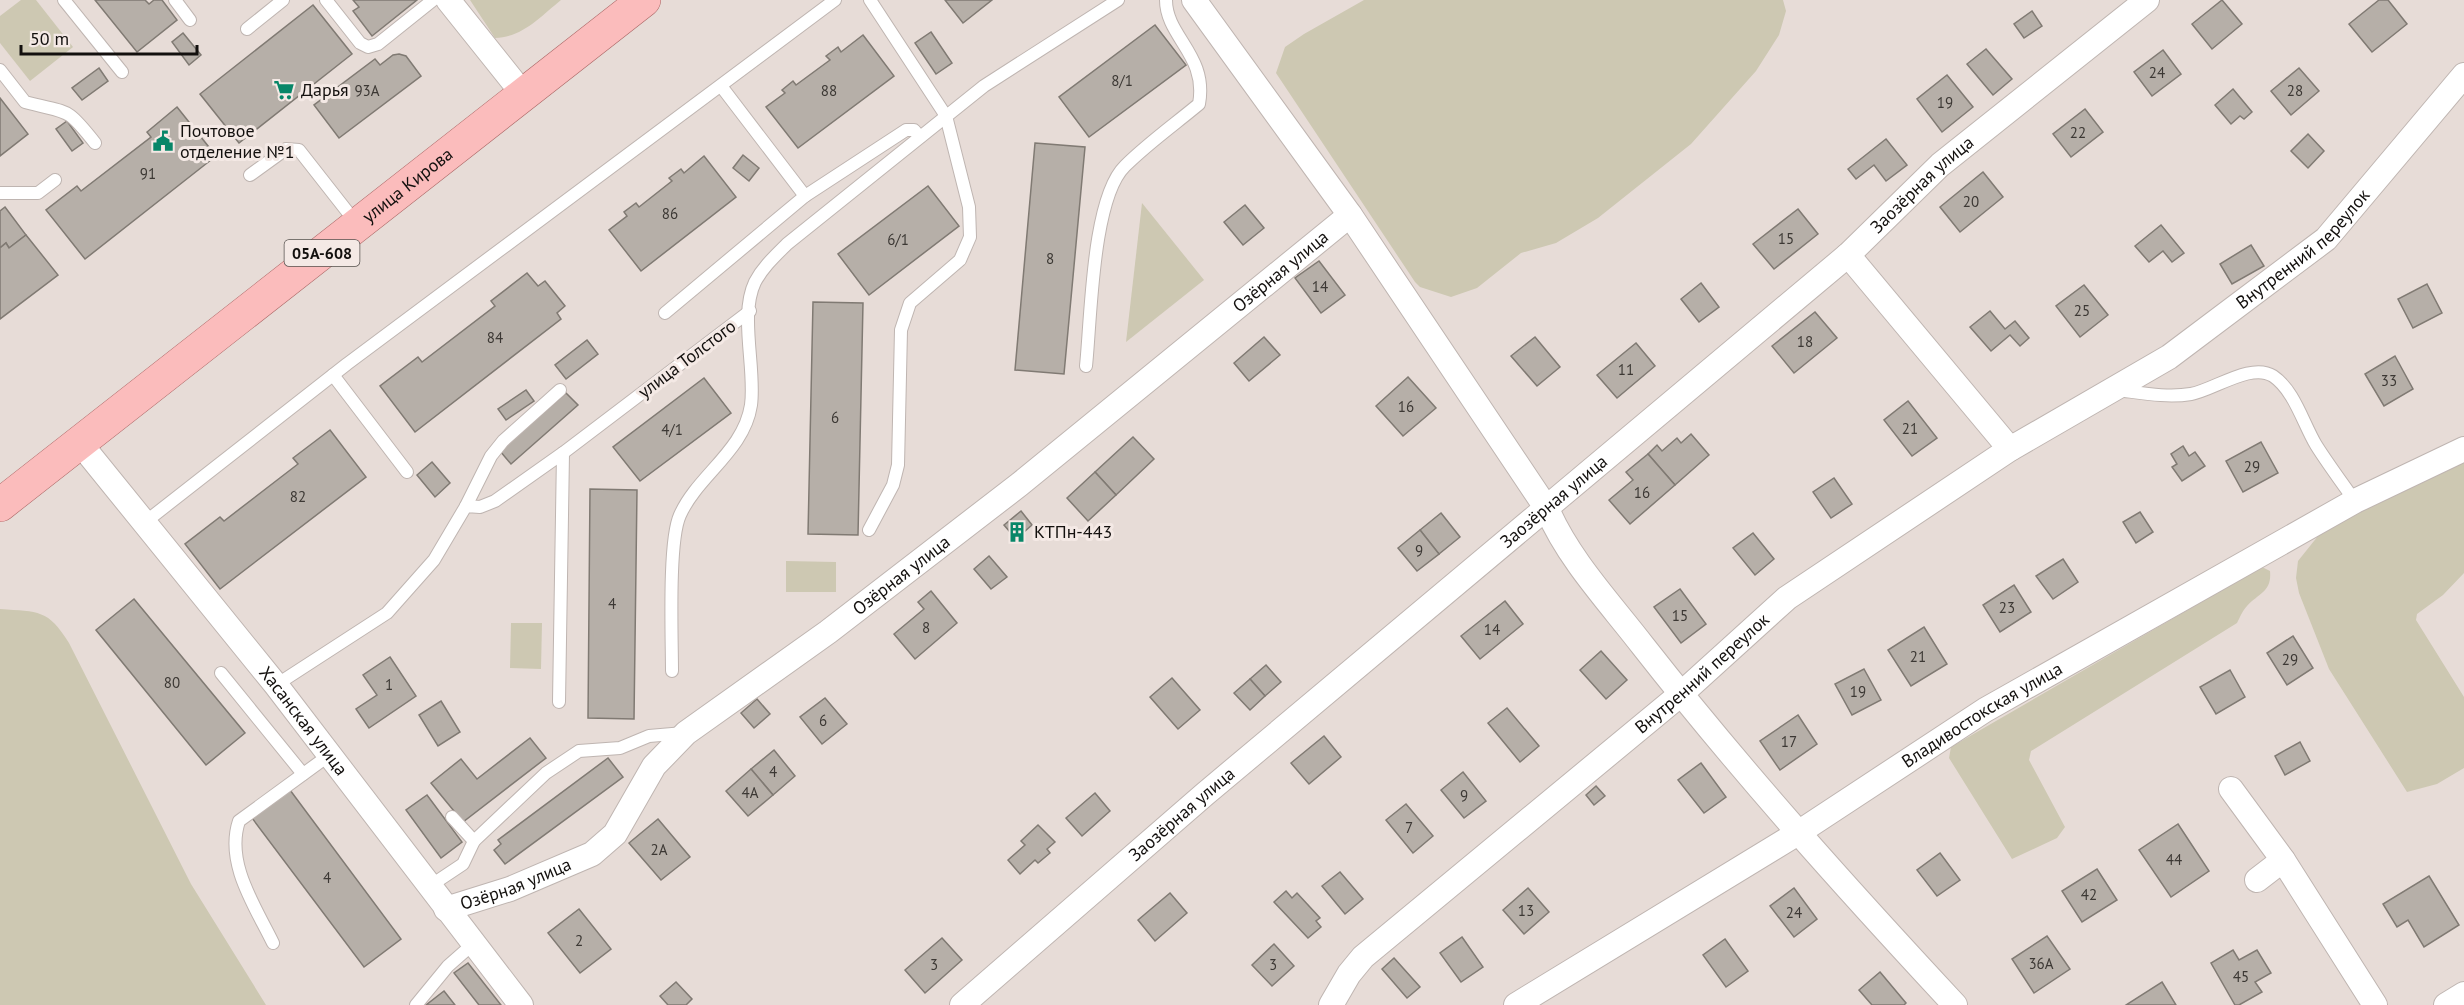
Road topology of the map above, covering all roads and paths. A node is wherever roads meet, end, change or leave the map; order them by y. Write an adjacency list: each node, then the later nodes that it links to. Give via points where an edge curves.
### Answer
1 (64, 0): 17 (lane)
2 (175, 0): 14 (lane)
3 (283, 0): 15 (lane)
4 (326, 0): 5 (lane, via 360,43 368,47 378,44)
5 (433, 0)
6 (448, 0): 20 (street)
7 (644, 0): 20 (main road, улица Кирова / 05А-608)
8 (835, 0): 19 (lane)
9 (870, 0): 21 (lane)
10 (1118, 0): 21 (lane, улица Толстого, via 984,86)
11 (1166, 0): 33 (lane, via 1174,25 1199,73 1199,104 1124,166 1106,200)
12 (1194, 0): 28 (street)
13 (2147, 0): 30 (street, Заозёрная улица, via 1940,165)
14 (190, 20)
15 (247, 29)
16 (0, 70): 23 (lane, via 25,102 59,108 73,115)
17 (122, 72)
18 (2464, 75): 35 (street, Внутренний переулок, via 2326,239 2169,357)
19 (721, 86): 27 (lane); 34 (lane)
20 (524, 95): 29 (main road, улица Кирова / 05А-608)
21 (946, 116): 22 (lane, улица Толстого); 47 (lane, via 969,207 970,237 960,260 910,303 902,326 898,465 893,485)
22 (920, 137): 27 (lane, via 914,130 906,130); 31 (lane, улица Толстого, via 766,265 754,284)
23 (95, 143)
24 (250, 175): 29 (lane, via 286,149 299,150)
25 (55, 180): 26 (lane, via 38,193)
26 (0, 193)
27 (805, 196): 32 (lane)
28 (1350, 215): 45 (street); 53 (street, Озёрная улица, via 1020,484 828,632)
29 (357, 225): 37 (main road, улица Кирова / 05А-608)
30 (1848, 255): 38 (street); 45 (street, Заозёрная улица)
31 (750, 311): 40 (lane, улица Толстого); 48 (lane, via 751,405 741,436 695,490 678,517)
32 (665, 313)
33 (1086, 366)
34 (333, 375): 41 (lane); 46 (lane)
35 (2112, 389): 38 (street, Внутренний переулок); 42 (lane, via 2162,396 2190,394 2240,374 2271,374 2285,387 2315,444)
36 (560, 390): 44 (lane, via 502,441)
37 (80, 442): 43 (main road, улица Кирова / 05А-608); 46 (street, Хасанская улица)
38 (2010, 448): 51 (street, Внутренний переулок, via 1787,598)
39 (2464, 449): 42 (street, Владивостокская улица)
40 (563, 453): 44 (lane, улица Толстого, via 495,501 480,507); 52 (lane)
41 (407, 472)
42 (2355, 501): 58 (street, Владивостокская улица, via 1984,710)
43 (0, 505)
44 (466, 506): 50 (lane, via 435,560 387,613)
45 (1547, 509): 51 (street, via 1565,544); 69 (street, Заозёрная улица, via 1205,794)
46 (144, 523): 50 (street, Хасанская улица)
47 (869, 530)
48 (672, 670)
49 (221, 673): 55 (lane)
50 (276, 685): 54 (street, Хасанская улица)
51 (1681, 694): 58 (street); 70 (street, Внутренний переулок, via 1363,957)
52 (560, 702)
53 (686, 733): 59 (lane, via 649,736 620,748 579,751 546,773); 63 (street, Озёрная улица, via 654,766 615,834 592,854 510,890)
54 (328, 756): 55 (lane); 62 (street, Хасанская улица)
55 (303, 774): 64 (lane, via 240,821 235,834 235,855 245,886)
56 (2231, 789): 60 (street)
57 (452, 817): 59 (lane)
58 (1798, 833): 71 (street, Владивостокская улица); 72 (street)
59 (474, 841): 62 (lane, via 463,864)
60 (2283, 860): 61 (street); 73 (street)
61 (2257, 880)
62 (430, 886): 63 (street, Хасанская улица)
63 (446, 909): 65 (street, Хасанская улица)
64 (273, 942)
65 (473, 944): 67 (lane, via 448,966); 68 (street, Хасанская улица)
66 (2464, 994): 74 (street)
67 (416, 1005)
68 (521, 1005)
69 (962, 1005)
70 (1331, 1005)
71 (1515, 1005)
72 (1955, 1005)
73 (2375, 1005)
74 (2446, 1005)

